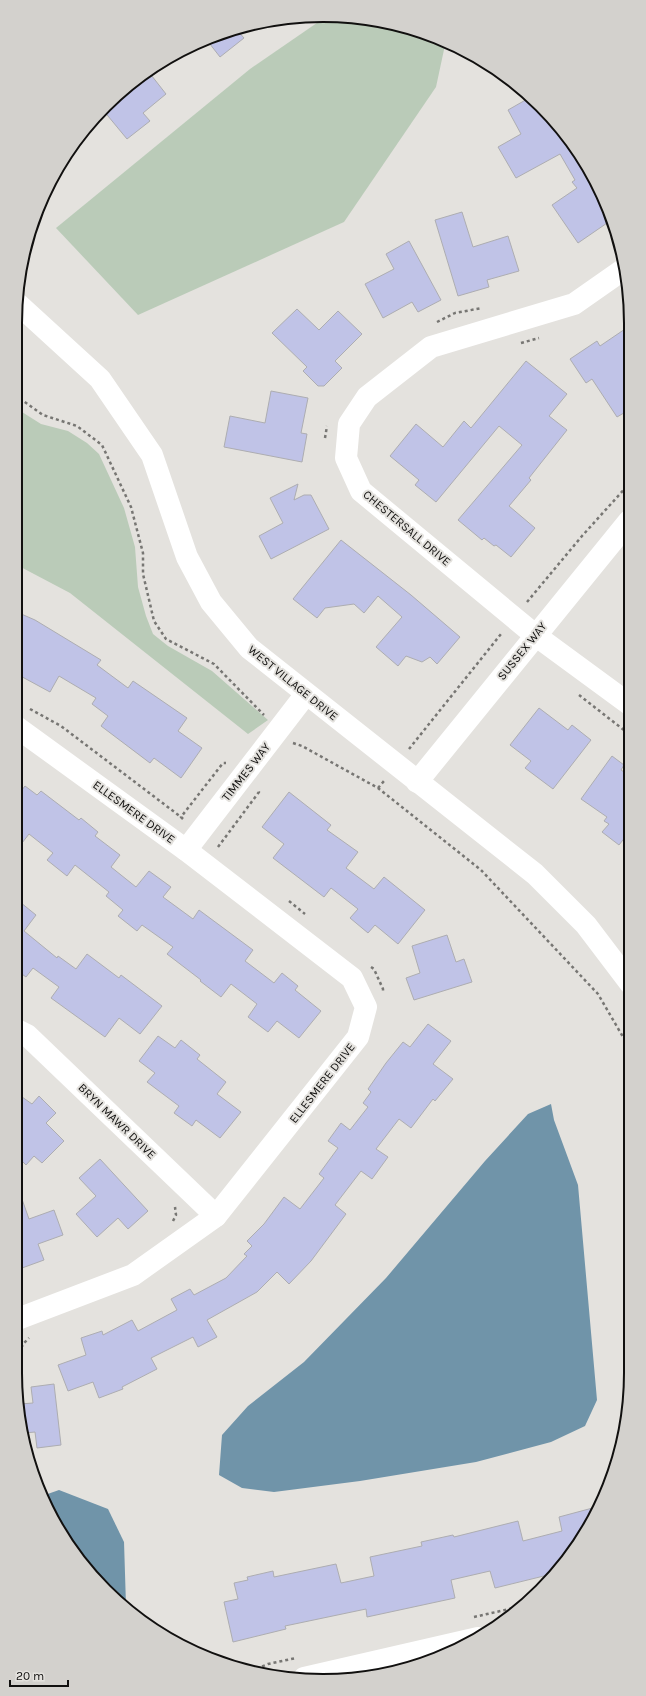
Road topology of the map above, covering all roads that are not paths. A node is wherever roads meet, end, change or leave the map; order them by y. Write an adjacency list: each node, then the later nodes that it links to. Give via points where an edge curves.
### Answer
1 (619, 272): 4 (street, CHESTERSALL DRIVE, via 574,304 431,347 367,397 349,424 346,458 361,491)
2 (23, 308): 5 (street, WEST VILLAGE DRIVE, via 100,379 152,455 187,557 210,602 249,648)
3 (624, 526): 4 (street, SUSSEX WAY)
4 (535, 634): 6 (street, CHESTERSALL DRIVE); 8 (street, SUSSEX WAY)
5 (306, 694): 8 (street, WEST VILLAGE DRIVE); 9 (street, TIMMES WAY)
6 (624, 700)
7 (22, 731): 9 (street, ELLESMERE DRIVE)
8 (417, 782): 10 (street, WEST VILLAGE DRIVE, via 535,874 586,924)
9 (186, 850): 12 (street, ELLESMERE DRIVE, via 352,978 366,1007 358,1037)
10 (624, 975)
11 (22, 1032): 12 (street, BRYN MAWR DRIVE)
12 (216, 1216): 13 (street, ELLESMERE DRIVE, via 133,1275)
13 (22, 1317)
14 (456, 1643): 15 (street)
15 (322, 1674)

